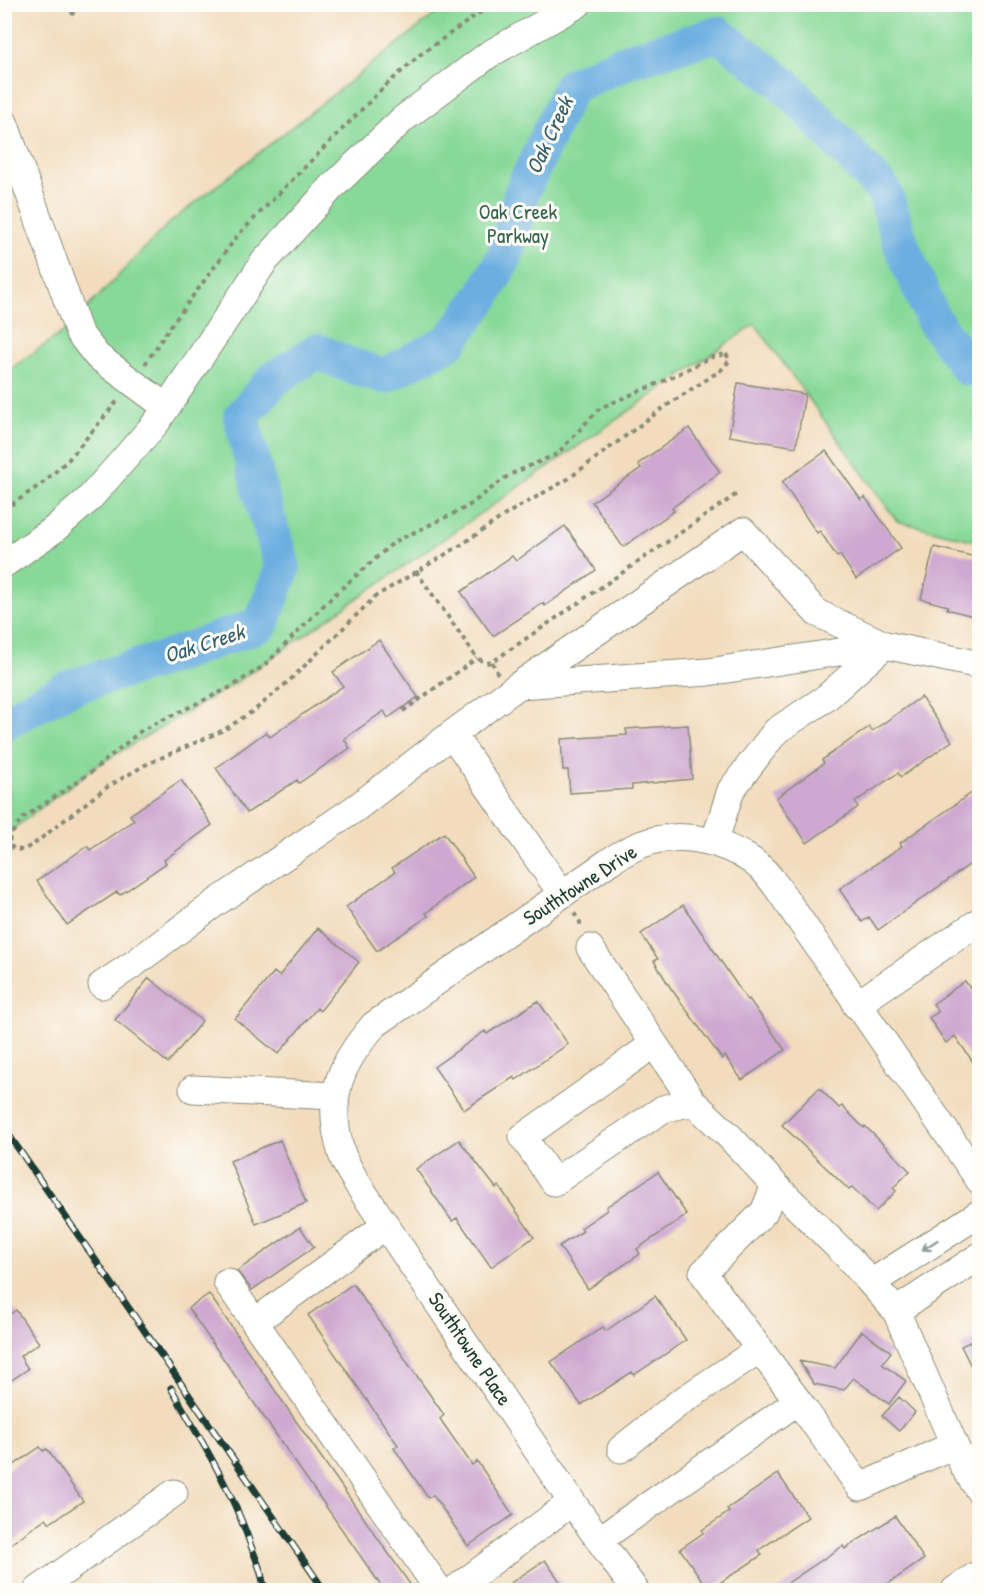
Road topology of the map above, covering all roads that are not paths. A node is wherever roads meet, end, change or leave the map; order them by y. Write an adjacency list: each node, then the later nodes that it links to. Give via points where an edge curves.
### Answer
1 (578, 4): 3 (street, via 489,55 412,112 331,188 264,262)
2 (4, 122): 3 (street, via 79,333 97,356)
3 (166, 407): 4 (street, via 88,500)
4 (4, 564)
5 (885, 645): 6 (street); 7 (street, via 708,672); 7 (street, via 817,613 743,531); 9 (street, via 826,698 776,731 731,790)
6 (980, 665)
7 (519, 685): 8 (street)
8 (452, 734): 10 (street); 13 (street, via 356,808)
9 (714, 843): 10 (street, Southtowne Drive, via 686,837 662,838 632,847); 14 (street, Southtowne Drive, via 743,855 763,870)
10 (562, 894): 17 (street, Southtowne Drive, via 374,1026 355,1047)
11 (980, 921): 14 (street)
12 (590, 948): 15 (street)
13 (102, 985)
14 (856, 1005): 19 (street, Southtowne Drive)
15 (654, 1044): 18 (street); 18 (street, via 523,1137 554,1182 663,1109)
16 (193, 1089): 17 (street)
17 (335, 1096): 22 (street, Southtowne Place, via 335,1124 342,1156)
18 (693, 1102): 20 (street)
19 (980, 1181)
20 (775, 1185): 25 (street); 28 (street, via 764,1212 703,1273)
21 (980, 1213): 25 (street, one-way to 25)
22 (386, 1225): 27 (street); 34 (street, Southtowne Place)
23 (980, 1256): 26 (street)
24 (227, 1282): 27 (street)
25 (871, 1283): 26 (street)
26 (896, 1311): 30 (street)
27 (255, 1322): 38 (street)
28 (759, 1349): 29 (street); 31 (street, via 679,1403)
29 (798, 1401): 30 (street, via 860,1487); 35 (street)
30 (954, 1444): 32 (street)
31 (621, 1449)
32 (980, 1492)
33 (174, 1493): 37 (street)
34 (572, 1502): 35 (street, Southtowne Place); 39 (street)
35 (599, 1540): 40 (street, Southtowne Place)
36 (980, 1573): 41 (street)
37 (38, 1590)
38 (439, 1590)
39 (454, 1590)
40 (635, 1590)
41 (955, 1590)

